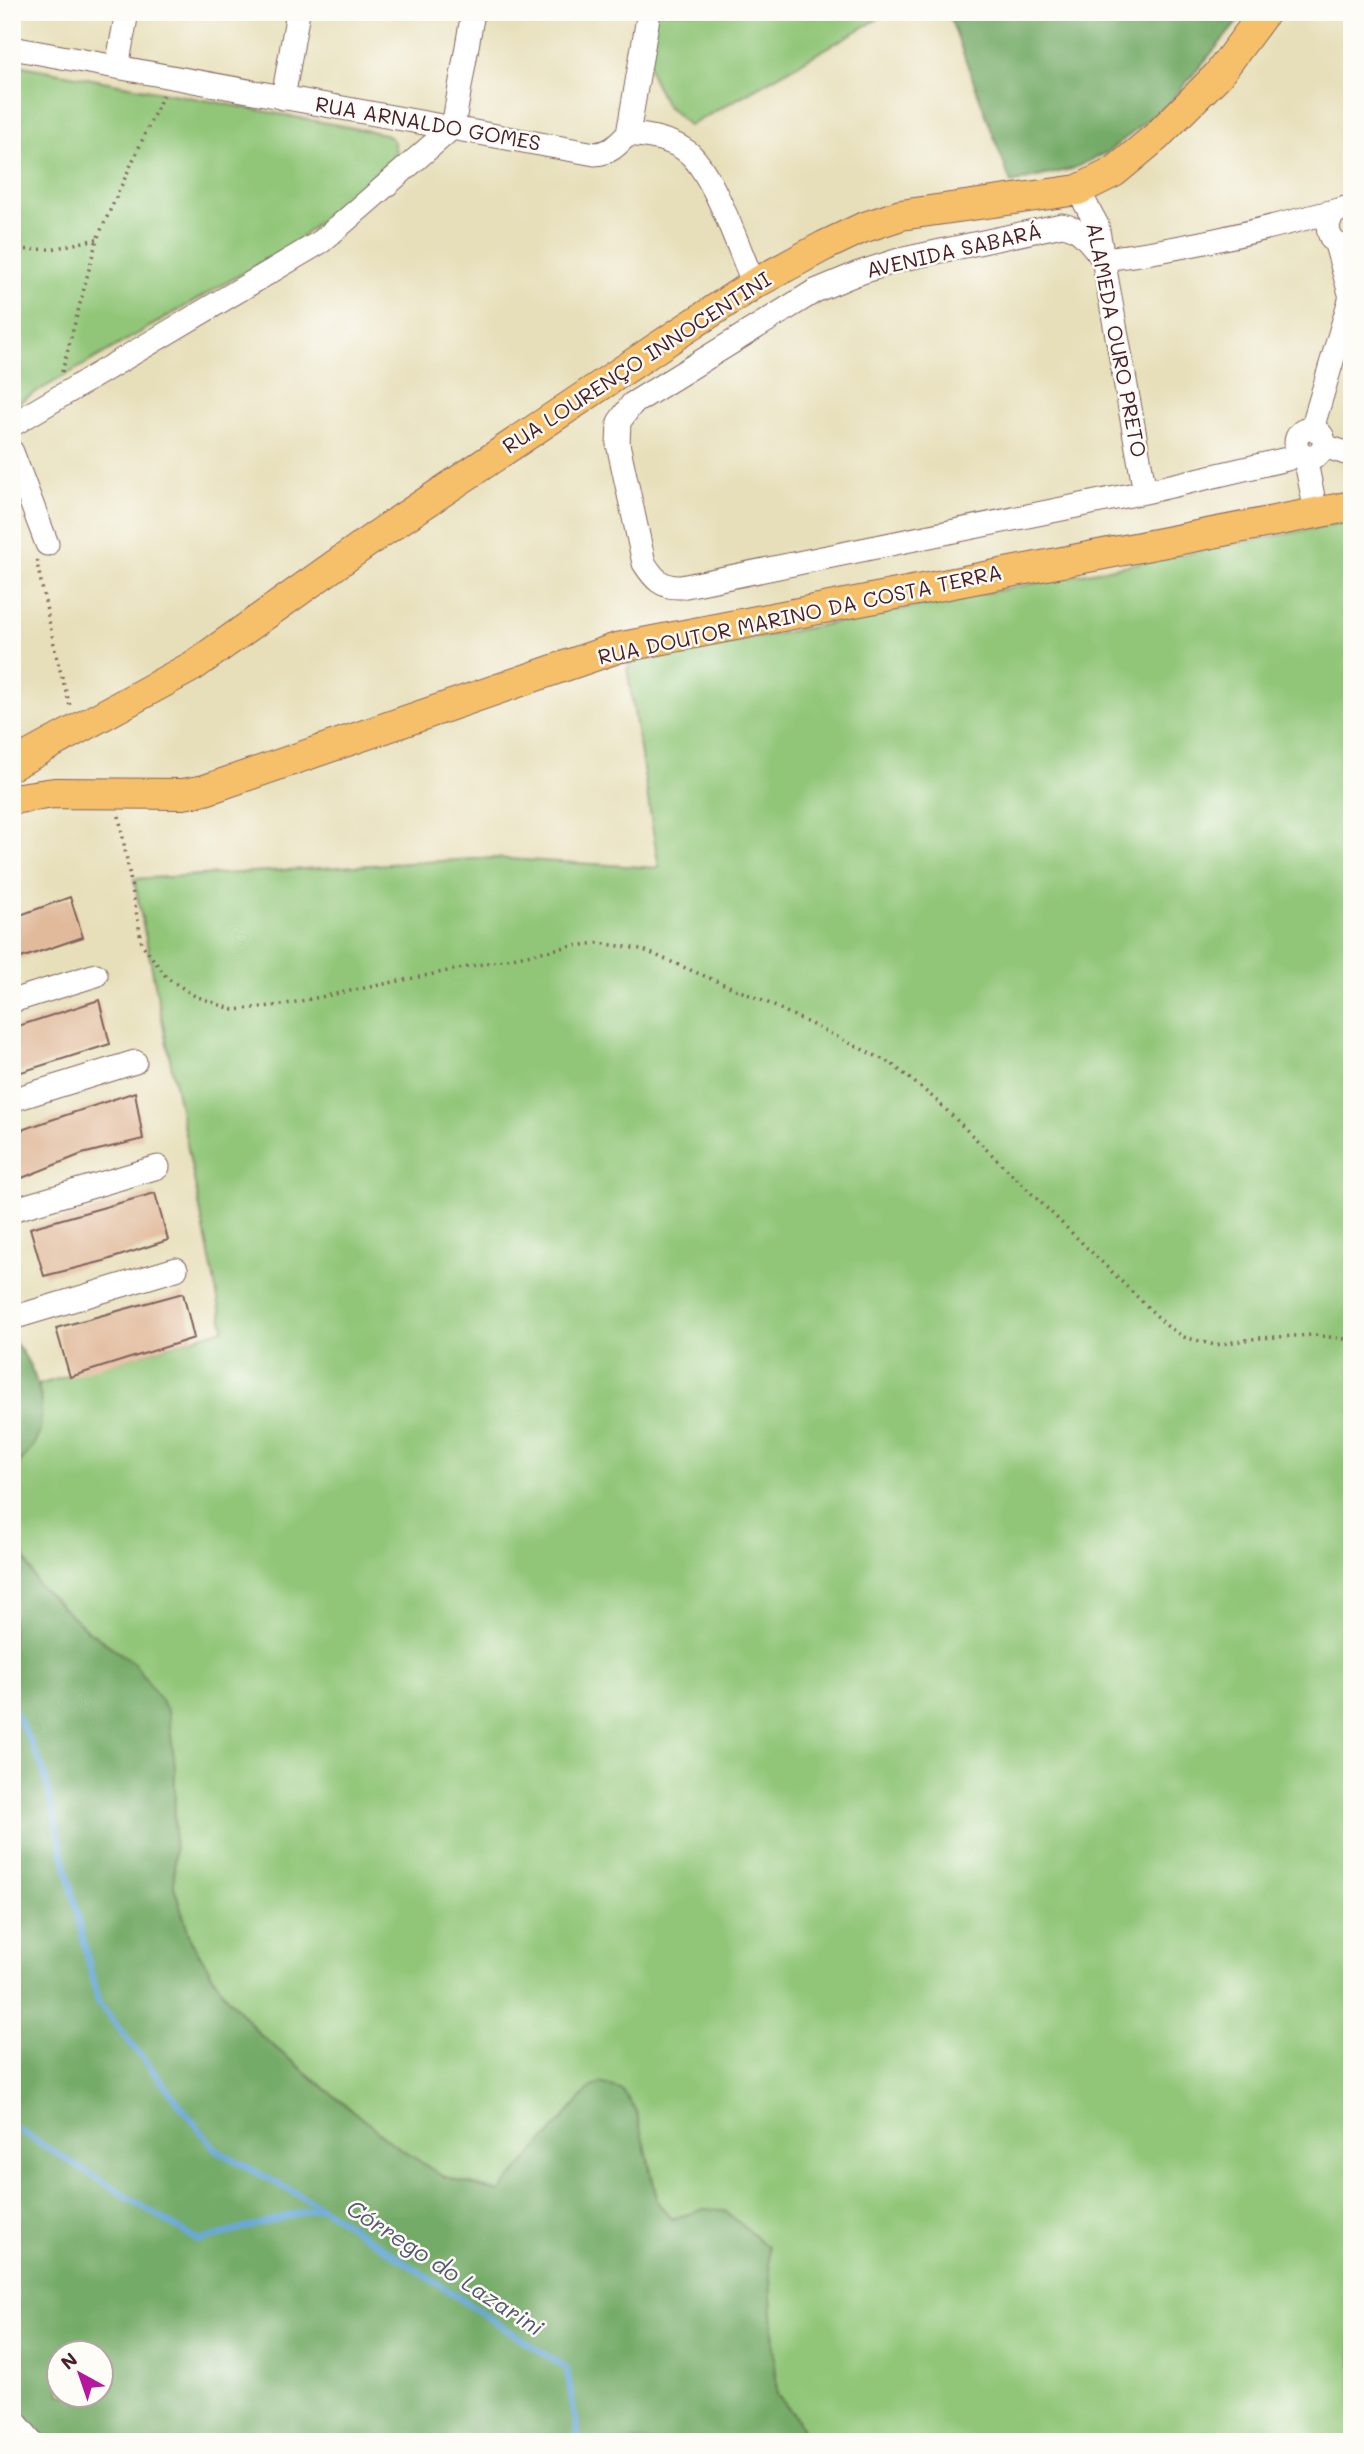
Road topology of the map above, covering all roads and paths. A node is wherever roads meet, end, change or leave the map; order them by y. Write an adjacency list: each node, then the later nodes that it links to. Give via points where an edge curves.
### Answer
1 (127, 12): 7 (street)
2 (298, 12): 9 (street)
3 (473, 12): 10 (street)
4 (649, 12): 11 (street)
5 (1265, 12): 12 (main road, RUA LOURENÇO INNOCENTINI, via 1218,75 1156,137 1114,172)
6 (12, 48): 7 (street, RUA ARNALDO GOMES)
7 (117, 67): 8 (street, RUA ARNALDO GOMES)
8 (171, 77): 9 (street, RUA ARNALDO GOMES); 15 (path)
9 (283, 97): 10 (street, RUA ARNALDO GOMES)
10 (453, 127): 11 (street, RUA ARNALDO GOMES, via 595,154 616,147); 21 (street, via 322,241)
11 (628, 134): 19 (street, via 663,139 688,153 708,178)
12 (1078, 190): 18 (street, ALAMEDA OURO PRETO, via 1097,225); 19 (main road, RUA LOURENÇO INNOCENTINI, via 901,215 862,228)
13 (1347, 207): 14 (street); 16 (street, via 1334,214 1328,225)
14 (1275, 226): 16 (street); 18 (street)
15 (97, 239): 17 (path, via 52,249); 21 (path)
16 (1339, 242): 20 (street)
17 (12, 250)
18 (1102, 259): 26 (street, ALAMEDA OURO PRETO); 26 (street, AVENIDA SABARÁ, via 1083,234 1062,225 899,260 815,291 632,404 619,422 618,444 644,564 659,583 670,588)
19 (754, 284): 30 (main road, RUA LOURENÇO INNOCENTINI, via 376,536 193,666)
20 (1351, 295): 23 (street)
21 (54, 401): 22 (street)
22 (12, 425)
23 (1310, 446): 25 (street); 26 (street, via 1287,459); 28 (street)
24 (12, 452): 29 (street)
25 (1352, 455)
26 (1145, 492)
27 (1352, 506): 28 (main road, RUA DOUTOR MARINO DA COSTA TERRA)
28 (1316, 512): 34 (main road, RUA DOUTOR MARINO DA COSTA TERRA, via 617,648 222,785 183,794)
29 (47, 544): 30 (path, via 37,563)
30 (77, 728): 31 (main road, RUA LOURENÇO INNOCENTINI)
31 (12, 765)
32 (12, 782): 33 (main road, RUA DOUTOR MARINO DA COSTA TERRA)
33 (54, 793): 34 (main road, RUA DOUTOR MARINO DA COSTA TERRA); 35 (main road, RUA DOUTOR MARINO DA COSTA TERRA)
34 (115, 793): 44 (path, via 142,944 167,978 195,996 234,1010 281,1005 566,947 598,943 641,949 766,1002 892,1064 936,1099 1167,1326 1184,1337 1215,1345 1315,1335)
35 (12, 799)
36 (96, 975): 37 (street)
37 (12, 1001)
38 (135, 1062): 39 (street)
39 (12, 1100)
40 (158, 1167): 41 (street)
41 (12, 1210)
42 (176, 1269): 43 (street)
43 (12, 1315)
44 (1352, 1340)
45 (12, 2418): 46 (street)
46 (32, 2442)

